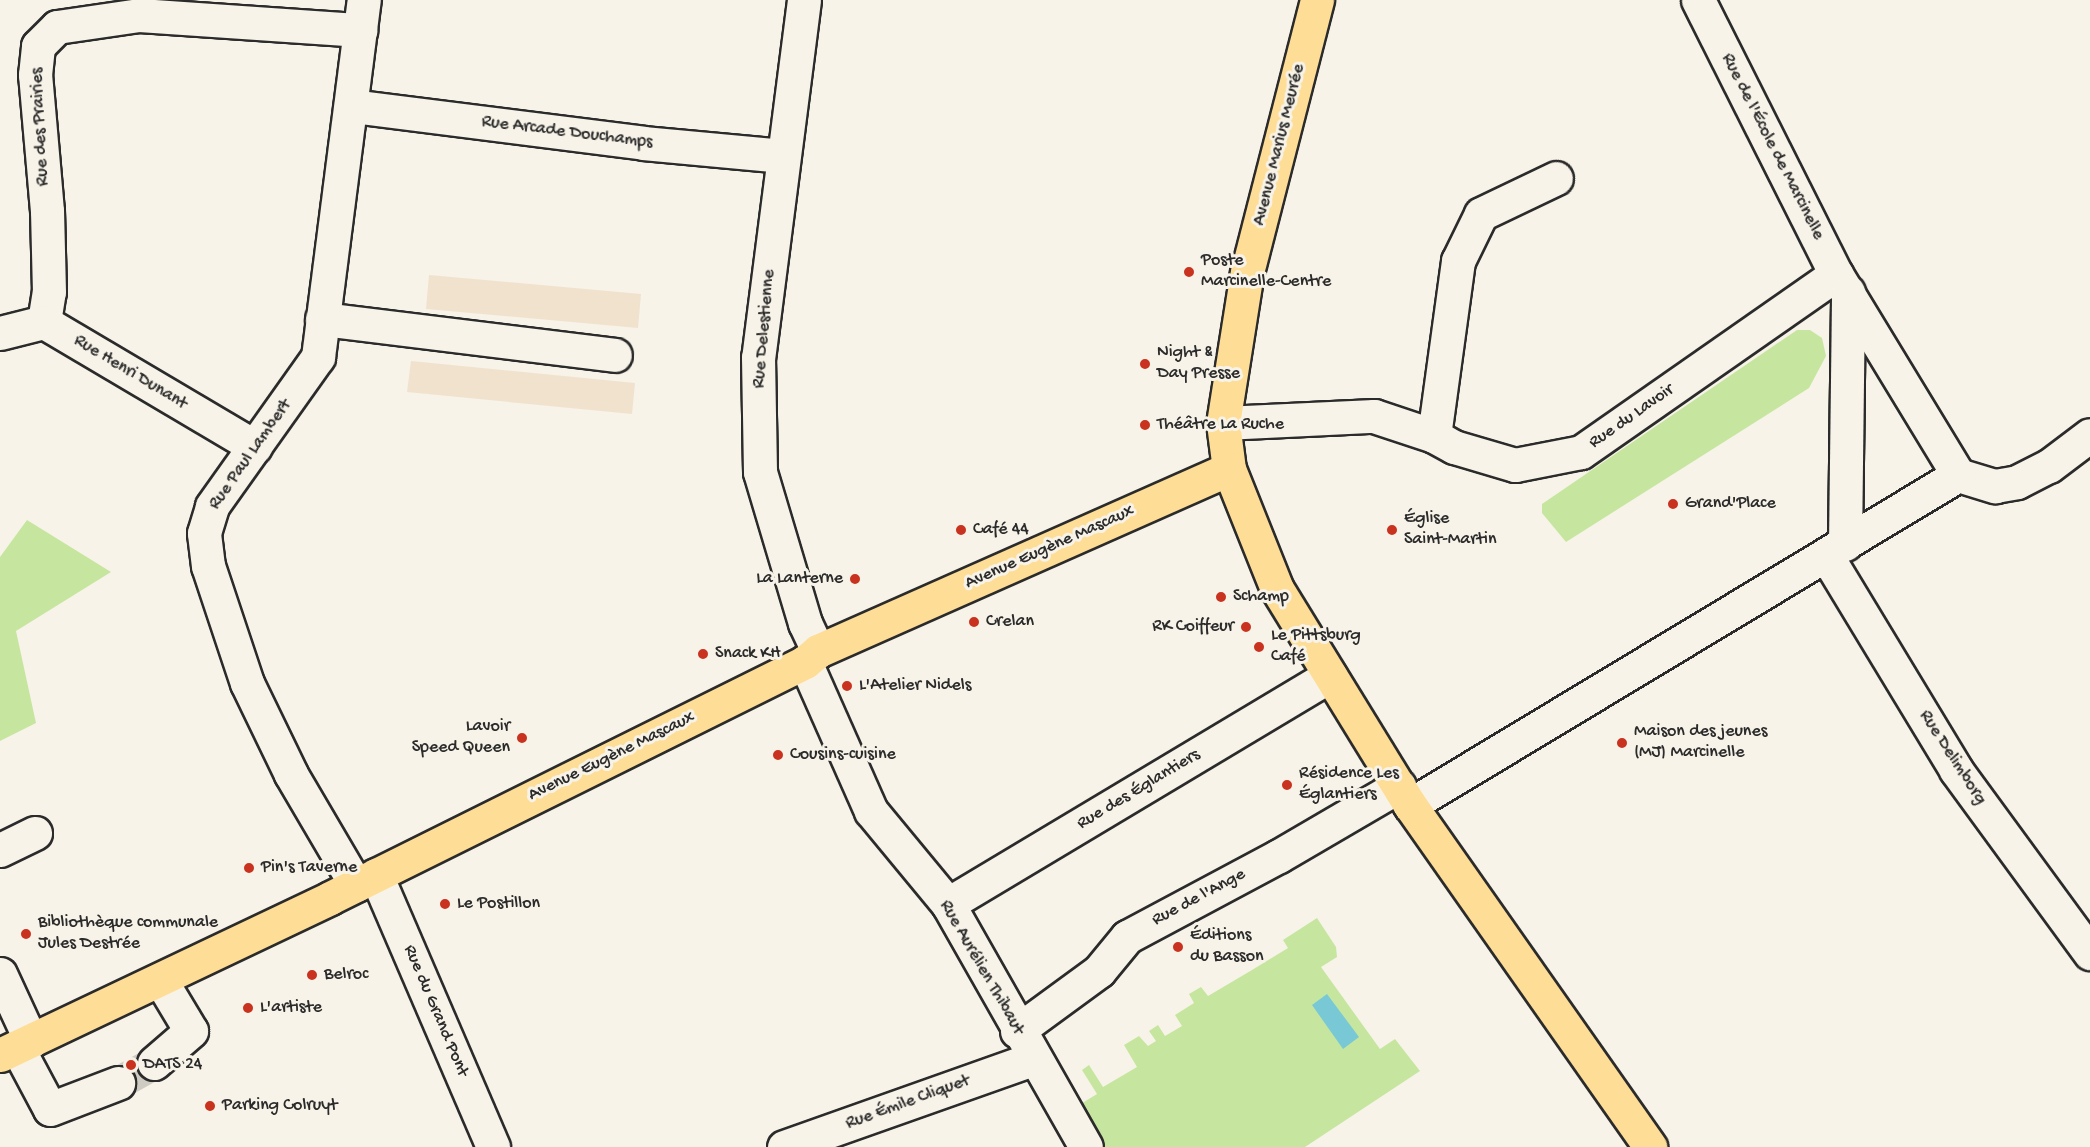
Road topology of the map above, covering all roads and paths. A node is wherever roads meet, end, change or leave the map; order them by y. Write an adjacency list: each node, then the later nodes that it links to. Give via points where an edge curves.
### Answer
1 (804, 0): 6 (street, Rue Delestienne)
2 (1317, 0): 13 (main road, Avenue Marius Meurée, via 1247,272)
3 (1698, 0): 8 (street, Rue de l'École de Marcinelle)
4 (362, 15): 5 (street, Rue Paul Lambert); 10 (street, Rue des Prairies, via 139,15 57,27 38,46 35,75 47,211 49,292)
5 (352, 106): 6 (street, Rue Arcade Douchamps, via 643,143); 9 (street, Rue Paul Lambert)
6 (783, 156): 20 (street, Rue Delestienne, via 758,357 760,472)
7 (1556, 178): 15 (street, via 1481,214 1458,261)
8 (1842, 283): 15 (street, Rue du Lavoir, via 1581,452 1515,465 1454,447); 18 (street, Rue de l'École de Marcinelle); 19 (street, Rue de l'École de Marcinelle)
9 (322, 319): 12 (street); 16 (street, Rue Paul Lambert, via 318,357)
10 (44, 322): 11 (street); 16 (street, Rue Henri Dunant)
11 (0, 333)
12 (615, 355)
13 (1224, 423): 15 (street, Rue du Lavoir, via 1374,416); 17 (main road, Avenue Marius Meurée)
14 (2090, 435): 18 (street, via 2049,466 2018,482 1995,486)
15 (1434, 436)
16 (255, 447): 25 (street, Rue Paul Lambert, via 212,506 204,533 208,566 247,683 291,774)
17 (1229, 469): 20 (main road, Avenue Eugène Mascaux); 21 (main road, via 1277,589)
18 (1958, 475): 19 (street)
19 (1836, 549): 22 (street); 27 (street, Rue Delimborg, via 1956,770)
20 (812, 656): 25 (main road, Avenue Eugène Mascaux); 26 (street, Rue Aurélien Thibaut, via 871,811)
21 (1330, 675): 22 (main road); 26 (street, Rue des Églantiers)
22 (1404, 795): 30 (street, Rue de l'Ange, via 1127,937); 37 (main road)
23 (35, 833): 24 (street)
24 (0, 850)
25 (366, 880): 29 (main road, Avenue Eugène Mascaux); 34 (street, Rue du Grand Pont)
26 (948, 904): 30 (street, Rue Aurélien Thibaut)
27 (2090, 953)
28 (0, 974): 31 (street)
29 (161, 981): 31 (main road, Avenue Eugène Mascaux); 32 (street, via 191,1031)
30 (1025, 1045): 35 (street, Rue Émile Cliquet); 36 (street, Rue Aurélien Thibaut)
31 (16, 1048): 33 (street, via 50,1109)
32 (149, 1055)
33 (113, 1075)
34 (493, 1147)
35 (784, 1147)
36 (1086, 1147)
37 (1650, 1147)

